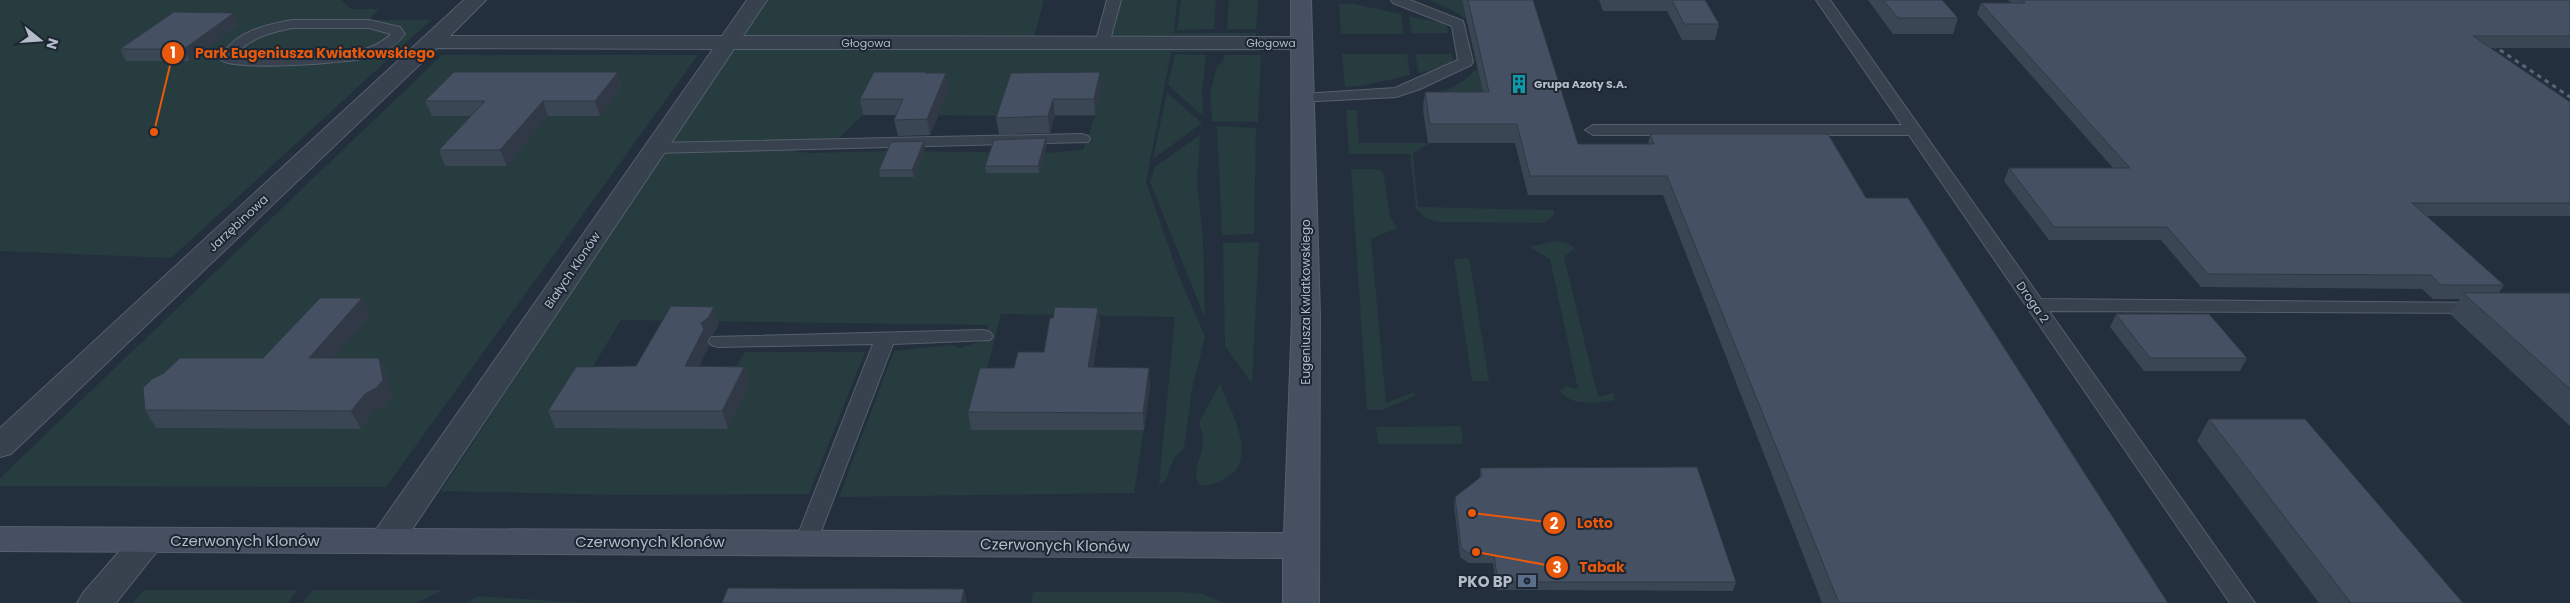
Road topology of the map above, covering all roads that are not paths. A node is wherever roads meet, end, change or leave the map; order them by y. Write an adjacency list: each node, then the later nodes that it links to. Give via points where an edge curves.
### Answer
1 (476, 0): 8 (street, Jarzębinowa)
2 (757, 0): 9 (street, Białych Klonów)
3 (1114, 0): 11 (lane)
4 (1301, 0): 10 (main road, Eugeniusza Kwiatkowskiego)
5 (1398, 0): 12 (lane, via 1458,24 1466,62 1396,92)
6 (1823, 0): 14 (lane, Droga 2)
7 (394, 42): 7 (lane, via 398,34 395,30 379,25 292,24 270,29 242,42 228,54 227,60 352,58 377,52)
8 (431, 42): 9 (street, Głogowa); 22 (street, Jarzębinowa)
9 (728, 43): 11 (street, Głogowa); 16 (street, Białych Klonów)
10 (1302, 43): 11 (street, Głogowa); 12 (main road, Eugeniusza Kwiatkowskiego)
11 (1102, 44)
12 (1303, 99): 27 (main road, Eugeniusza Kwiatkowskiego, via 1305,422)
13 (1593, 130): 14 (lane)
14 (1913, 130): 17 (lane, Droga 2)
15 (1082, 139): 16 (lane)
16 (655, 148): 25 (street, Białych Klonów)
17 (2035, 305): 18 (lane); 30 (lane, Droga 2)
18 (2501, 307)
19 (983, 336): 20 (lane)
20 (885, 338): 21 (lane); 26 (lane)
21 (718, 341)
22 (0, 446)
23 (0, 540): 24 (main road, Czerwonych Klonów)
24 (149, 540): 25 (main road, Czerwonych Klonów); 28 (street)
25 (387, 540): 26 (main road, Czerwonych Klonów)
26 (806, 542): 27 (main road, Czerwonych Klonów)
27 (1299, 546): 29 (main road, Eugeniusza Kwiatkowskiego)
28 (95, 603)
29 (1301, 603)
30 (2243, 603)

